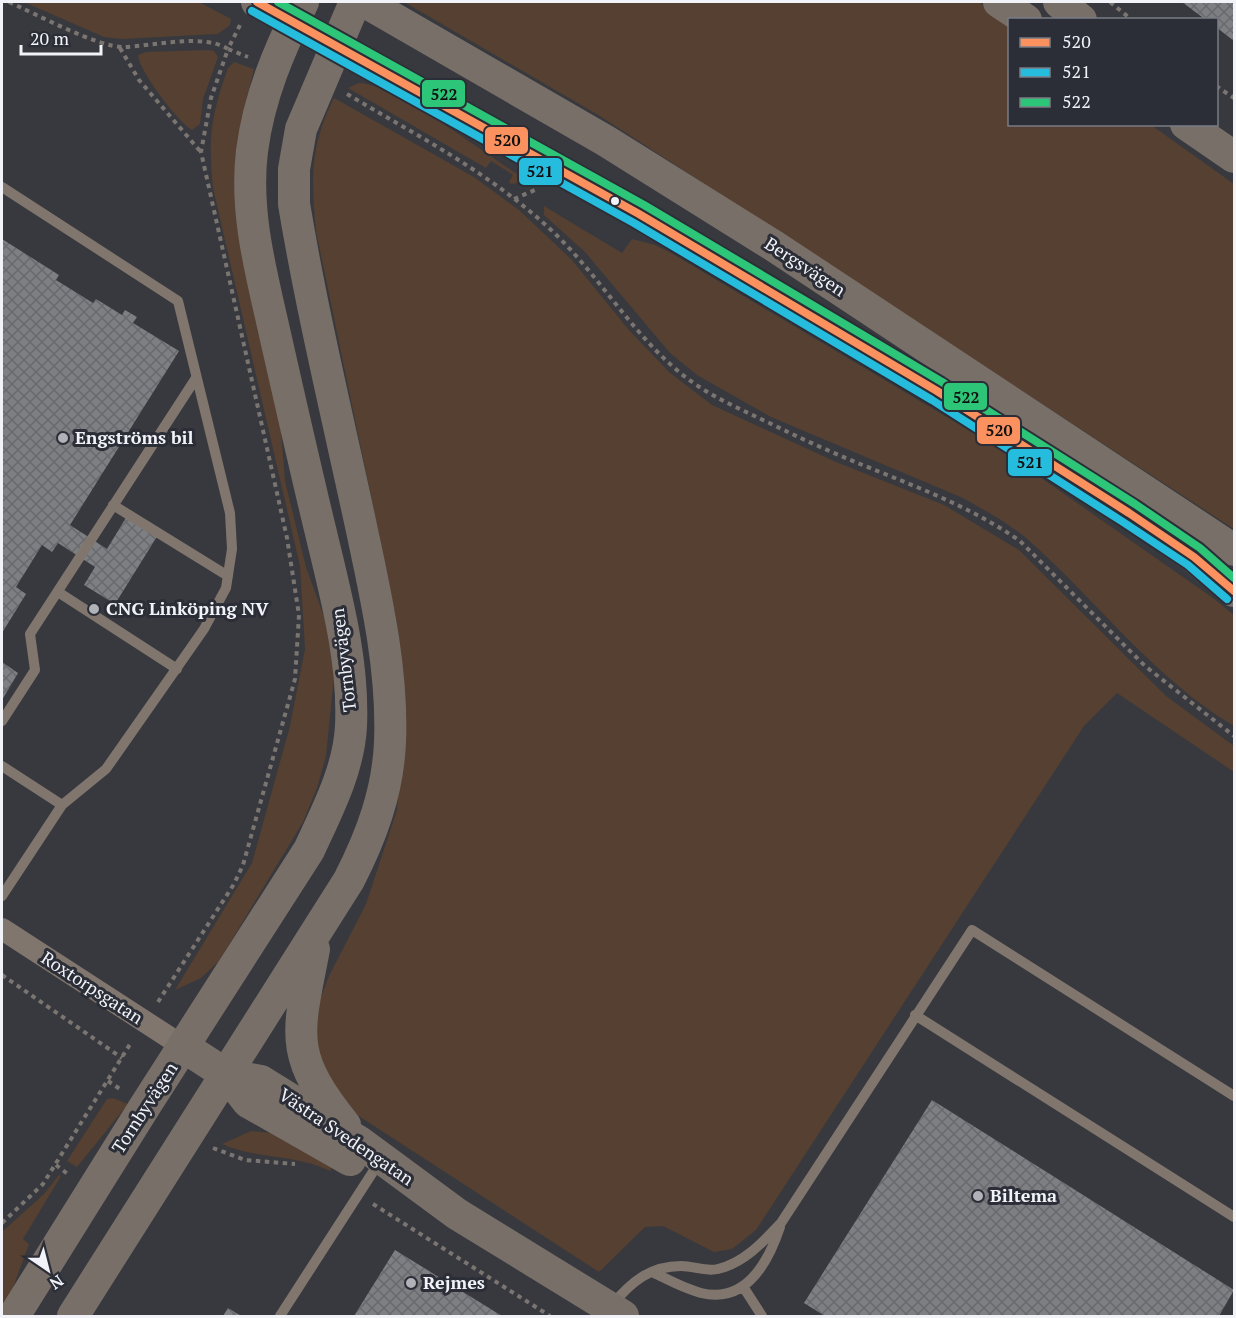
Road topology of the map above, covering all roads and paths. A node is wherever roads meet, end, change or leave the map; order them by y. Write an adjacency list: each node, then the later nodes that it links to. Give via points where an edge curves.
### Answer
1 (9, 2): 13 (path)
2 (355, 2): 12 (main road)
3 (365, 2): 29 (main road, Bergsvägen, via 606,141 774,246)
4 (999, 2): 9 (main road)
5 (1059, 2): 10 (main road)
6 (1110, 2): 11 (path)
7 (250, 11): 8 (main road, Bergsvägen); 14 (path)
8 (299, 11): 12 (main road, Bergsvägen); 15 (main road, Tornbyvägen)
9 (1023, 18)
10 (1079, 18)
11 (1130, 18)
12 (338, 46): 16 (main road); 31 (main road, Bergsvägen, via 639,214 937,391 1129,513 1194,557)
13 (120, 48): 14 (path, via 209,41); 22 (path, via 139,80)
14 (228, 49): 15 (path); 22 (path, via 211,99)
15 (273, 63): 44 (main road, Tornbyvägen, via 252,151 251,225 339,609 350,680 351,727 343,766 309,850)
16 (321, 83): 26 (path, via 480,172); 40 (main road, via 301,129 294,168 294,204 377,601 390,742 384,787 370,837)
17 (1218, 87): 18 (path)
18 (1234, 98)
19 (1189, 126): 23 (main road)
20 (1212, 126): 21 (main road)
21 (1234, 145)
22 (201, 152): 43 (path, via 287,538 299,615 298,648 290,699 243,865)
23 (1234, 157)
24 (2, 188): 27 (lane, via 178,301)
25 (540, 189): 26 (path)
26 (514, 199): 35 (path, via 570,249 647,339 694,384 825,449 946,497 998,525 1020,541 1145,666)
27 (196, 378): 28 (lane); 30 (lane, via 230,513 232,549)
28 (113, 505): 30 (lane); 32 (lane)
29 (1234, 550)
30 (228, 576): 33 (lane, via 226,588)
31 (1234, 591)
32 (58, 592): 33 (lane); 34 (lane, via 30,634 35,670)
33 (177, 669): 37 (lane, via 106,768)
34 (2, 722)
35 (1234, 736)
36 (2, 766): 37 (lane)
37 (62, 805): 38 (lane)
38 (2, 896)
39 (2, 929): 43 (street, Roxtorpsgatan)
40 (316, 933): 46 (main road); 52 (main road, via 300,1040 312,1081)
41 (2, 975): 45 (path)
42 (915, 1015): 48 (lane, via 972,930); 53 (lane); 55 (lane)
43 (144, 1023): 44 (street, Roxtorpsgatan); 45 (path)
44 (184, 1047): 46 (main road, Västra Svedengatan); 49 (main road, Tornbyvägen)
45 (122, 1058): 47 (path)
46 (227, 1075): 50 (main road); 52 (main road, Västra Svedengatan, via 248,1102)
47 (108, 1081): 49 (path); 54 (path, via 43,1184)
48 (1234, 1096)
49 (145, 1106): 59 (main road, Tornbyvägen)
50 (190, 1134): 51 (path, via 232,1157); 60 (main road)
51 (303, 1166)
52 (367, 1166): 58 (main road, Västra Svedengatan, via 457,1214); 61 (lane); 62 (path)
53 (1234, 1217)
54 (2, 1223)
55 (781, 1223): 56 (lane, via 742,1260 718,1269 698,1270 684,1265); 57 (lane, via 771,1256)
56 (654, 1273): 57 (lane, via 701,1293 725,1295); 58 (lane, via 631,1282)
57 (744, 1288): 63 (lane)
58 (616, 1312)
59 (14, 1317)
60 (73, 1317)
61 (279, 1317)
62 (550, 1317)
63 (762, 1317)

